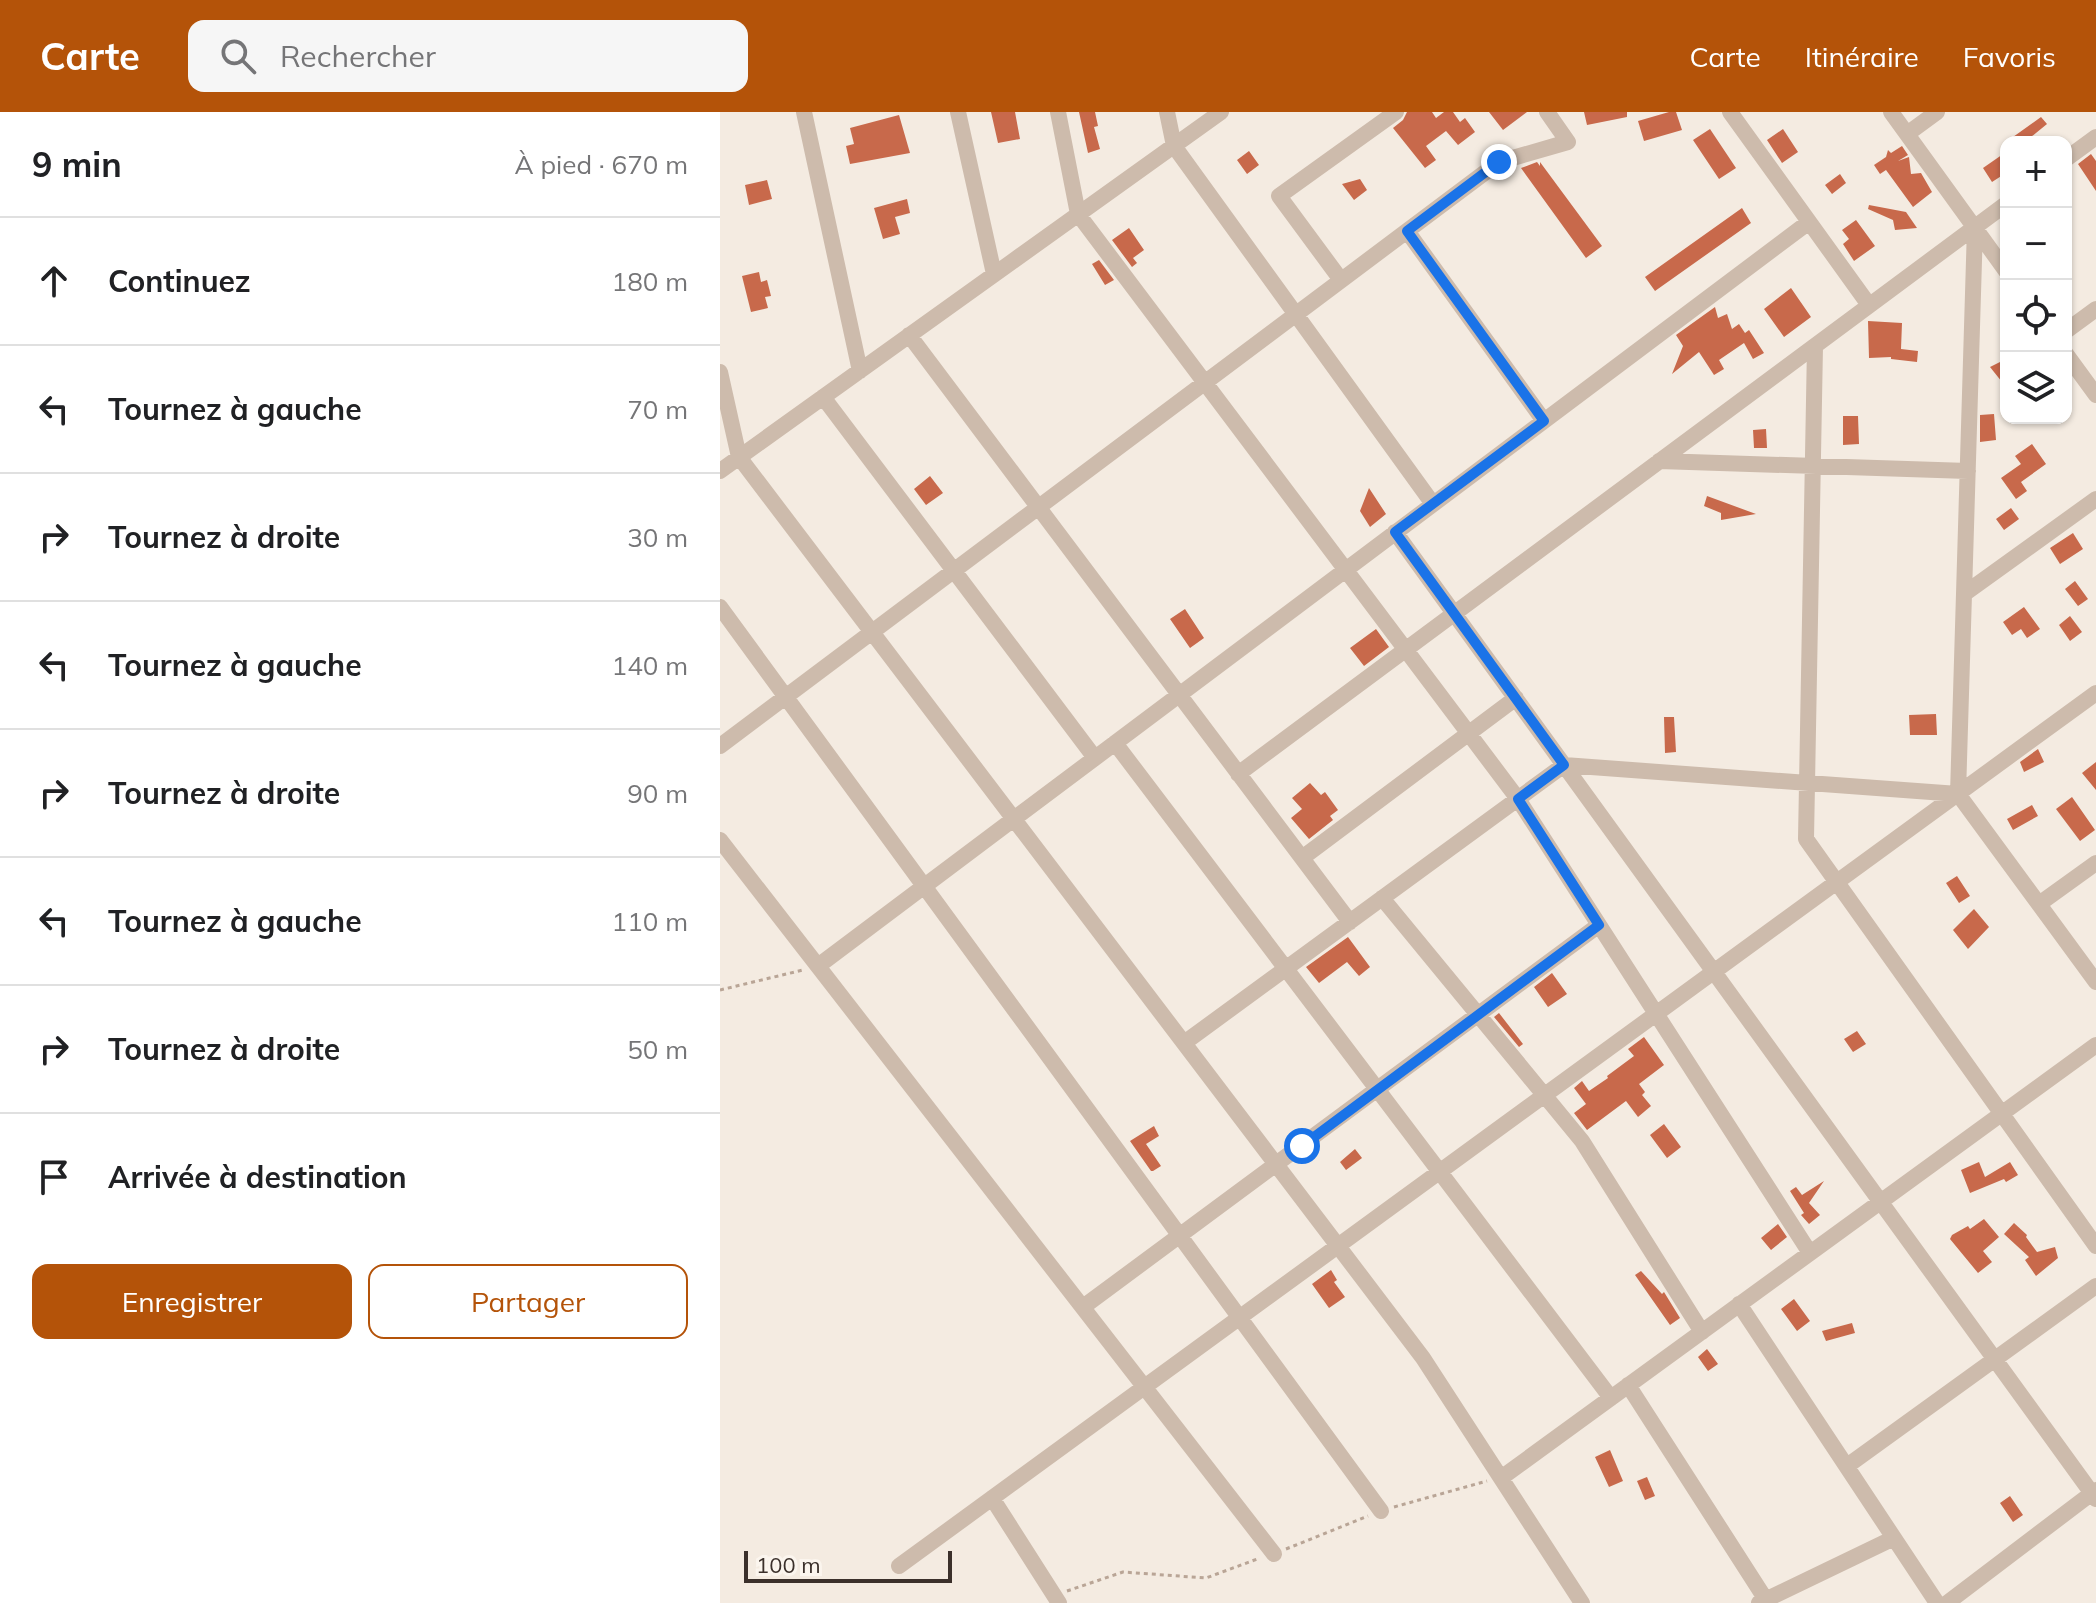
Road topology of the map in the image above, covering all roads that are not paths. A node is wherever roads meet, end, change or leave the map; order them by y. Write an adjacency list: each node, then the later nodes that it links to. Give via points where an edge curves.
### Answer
1 (804, 112): 30 (street)
2 (958, 112): 21 (street)
3 (1058, 112): 16 (street)
4 (1167, 112): 13 (street)
5 (1221, 112): 13 (street)
6 (1396, 112): 22 (street, via 1279,196)
7 (1547, 112): 19 (street, via 1568,142 1499,162)
8 (1730, 112): 17 (street)
9 (1891, 112): 11 (street)
10 (1937, 112): 11 (street)
11 (1907, 134): 18 (street)
12 (2096, 137): 14 (street)
13 (1174, 146): 16 (street); 25 (street)
14 (2072, 155)
15 (2001, 208): 18 (street)
16 (1078, 214): 21 (street); 32 (street)
17 (1809, 222): 23 (street); 35 (street)
18 (1975, 227): 20 (street); 23 (street); 40 (street)
19 (1407, 231): 22 (street); 35 (street)
20 (2000, 262)
21 (994, 274): 27 (street)
22 (1341, 280): 25 (street)
23 (1869, 305): 28 (street)
24 (2096, 309): 26 (street)
25 (1296, 314): 32 (street); 42 (street)
26 (2072, 327)
27 (909, 335): 30 (street); 43 (street)
28 (1815, 346): 37 (street); 38 (street)
29 (2072, 362): 33 (street)
30 (860, 371): 34 (street)
31 (720, 372): 36 (street)
32 (1205, 382): 43 (street); 46 (street)
33 (2096, 395)
34 (823, 397): 36 (street); 45 (street)
35 (1544, 421): 42 (street)
36 (739, 457): 39 (street); 50 (street)
37 (1659, 461): 38 (street); 49 (street)
38 (1813, 466): 40 (street); 62 (street)
39 (720, 471)
40 (1968, 471): 47 (street)
41 (2096, 499): 47 (street)
42 (1433, 504): 44 (street)
43 (1038, 507): 45 (street); 53 (street)
44 (1395, 532): 46 (street); 49 (street)
45 (954, 570): 50 (street); 59 (street)
46 (1346, 570): 51 (street); 53 (street)
47 (1964, 594): 63 (street)
48 (720, 607): 54 (street)
49 (1454, 613): 51 (street); 55 (street)
50 (872, 632): 54 (street); 65 (street)
51 (1405, 649): 56 (street); 61 (street)
52 (2096, 693): 63 (street)
53 (1179, 695): 57 (street); 61 (street)
54 (785, 697): 58 (street); 70 (street)
55 (1516, 698): 56 (street); 60 (street)
56 (1469, 734): 64 (street); 67 (street)
57 (1115, 743): 59 (street); 76 (street)
58 (720, 746)
59 (1095, 758): 65 (street)
60 (1564, 765): 62 (street); 64 (street); 77 (street)
61 (1238, 774): 67 (street)
62 (1808, 783): 63 (street); 69 (street, via 1806,839)
63 (1958, 794): 69 (street); 72 (street)
64 (1518, 799): 71 (street); 74 (street)
65 (1014, 819): 70 (street); 81 (street)
66 (720, 840): 75 (street)
67 (1302, 858): 73 (street)
68 (2096, 863): 72 (street)
69 (1837, 882): 77 (street); 85 (street)
70 (924, 886): 75 (street); 89 (street)
71 (1382, 898): 73 (street); 80 (street)
72 (2039, 904): 78 (street)
73 (1350, 922): 76 (street)
74 (1599, 925): 79 (street); 80 (street)
75 (818, 966): 95 (street)
76 (1286, 969): 81 (street); 83 (street)
77 (1714, 972): 79 (street); 88 (street)
78 (2096, 982)
79 (1656, 1014): 84 (street); 92 (street)
80 (1478, 1015): 83 (street); 84 (street)
81 (1184, 1043): 86 (street)
82 (2096, 1045): 85 (street)
83 (1377, 1090): 86 (street); 87 (street)
84 (1544, 1095): 87 (street); 97 (street, via 1582,1141)
85 (2002, 1114): 88 (street); 91 (street)
86 (1276, 1164): 89 (street); 90 (street)
87 (1439, 1172): 90 (street); 101 (street)
88 (1881, 1202): 92 (street); 98 (street)
89 (1180, 1236): 95 (street); 96 (street)
90 (1338, 1246): 96 (street); 103 (street, via 1423,1358)
91 (2096, 1246)
92 (1810, 1253): 94 (street)
93 (2096, 1286): 98 (street)
94 (1739, 1304): 97 (street); 102 (street)
95 (1083, 1307): 100 (street)
96 (1239, 1317): 100 (street); 106 (street)
97 (1702, 1332): 99 (street)
98 (1995, 1359): 102 (street); 104 (street)
99 (1628, 1385): 101 (street); 110 (street)
100 (1144, 1387): 105 (street); 108 (street)
101 (1611, 1398): 103 (street)
102 (1847, 1466): 107 (street)
103 (1501, 1478): 112 (street)
104 (2095, 1494): 114 (street)
105 (992, 1498): 109 (street); 111 (street)
106 (1381, 1511)
107 (1894, 1538): 110 (street); 113 (street)
108 (1274, 1554)
109 (899, 1566)
110 (1764, 1602)
111 (1059, 1603)
112 (1582, 1603)
113 (1937, 1603)
114 (1947, 1603)

